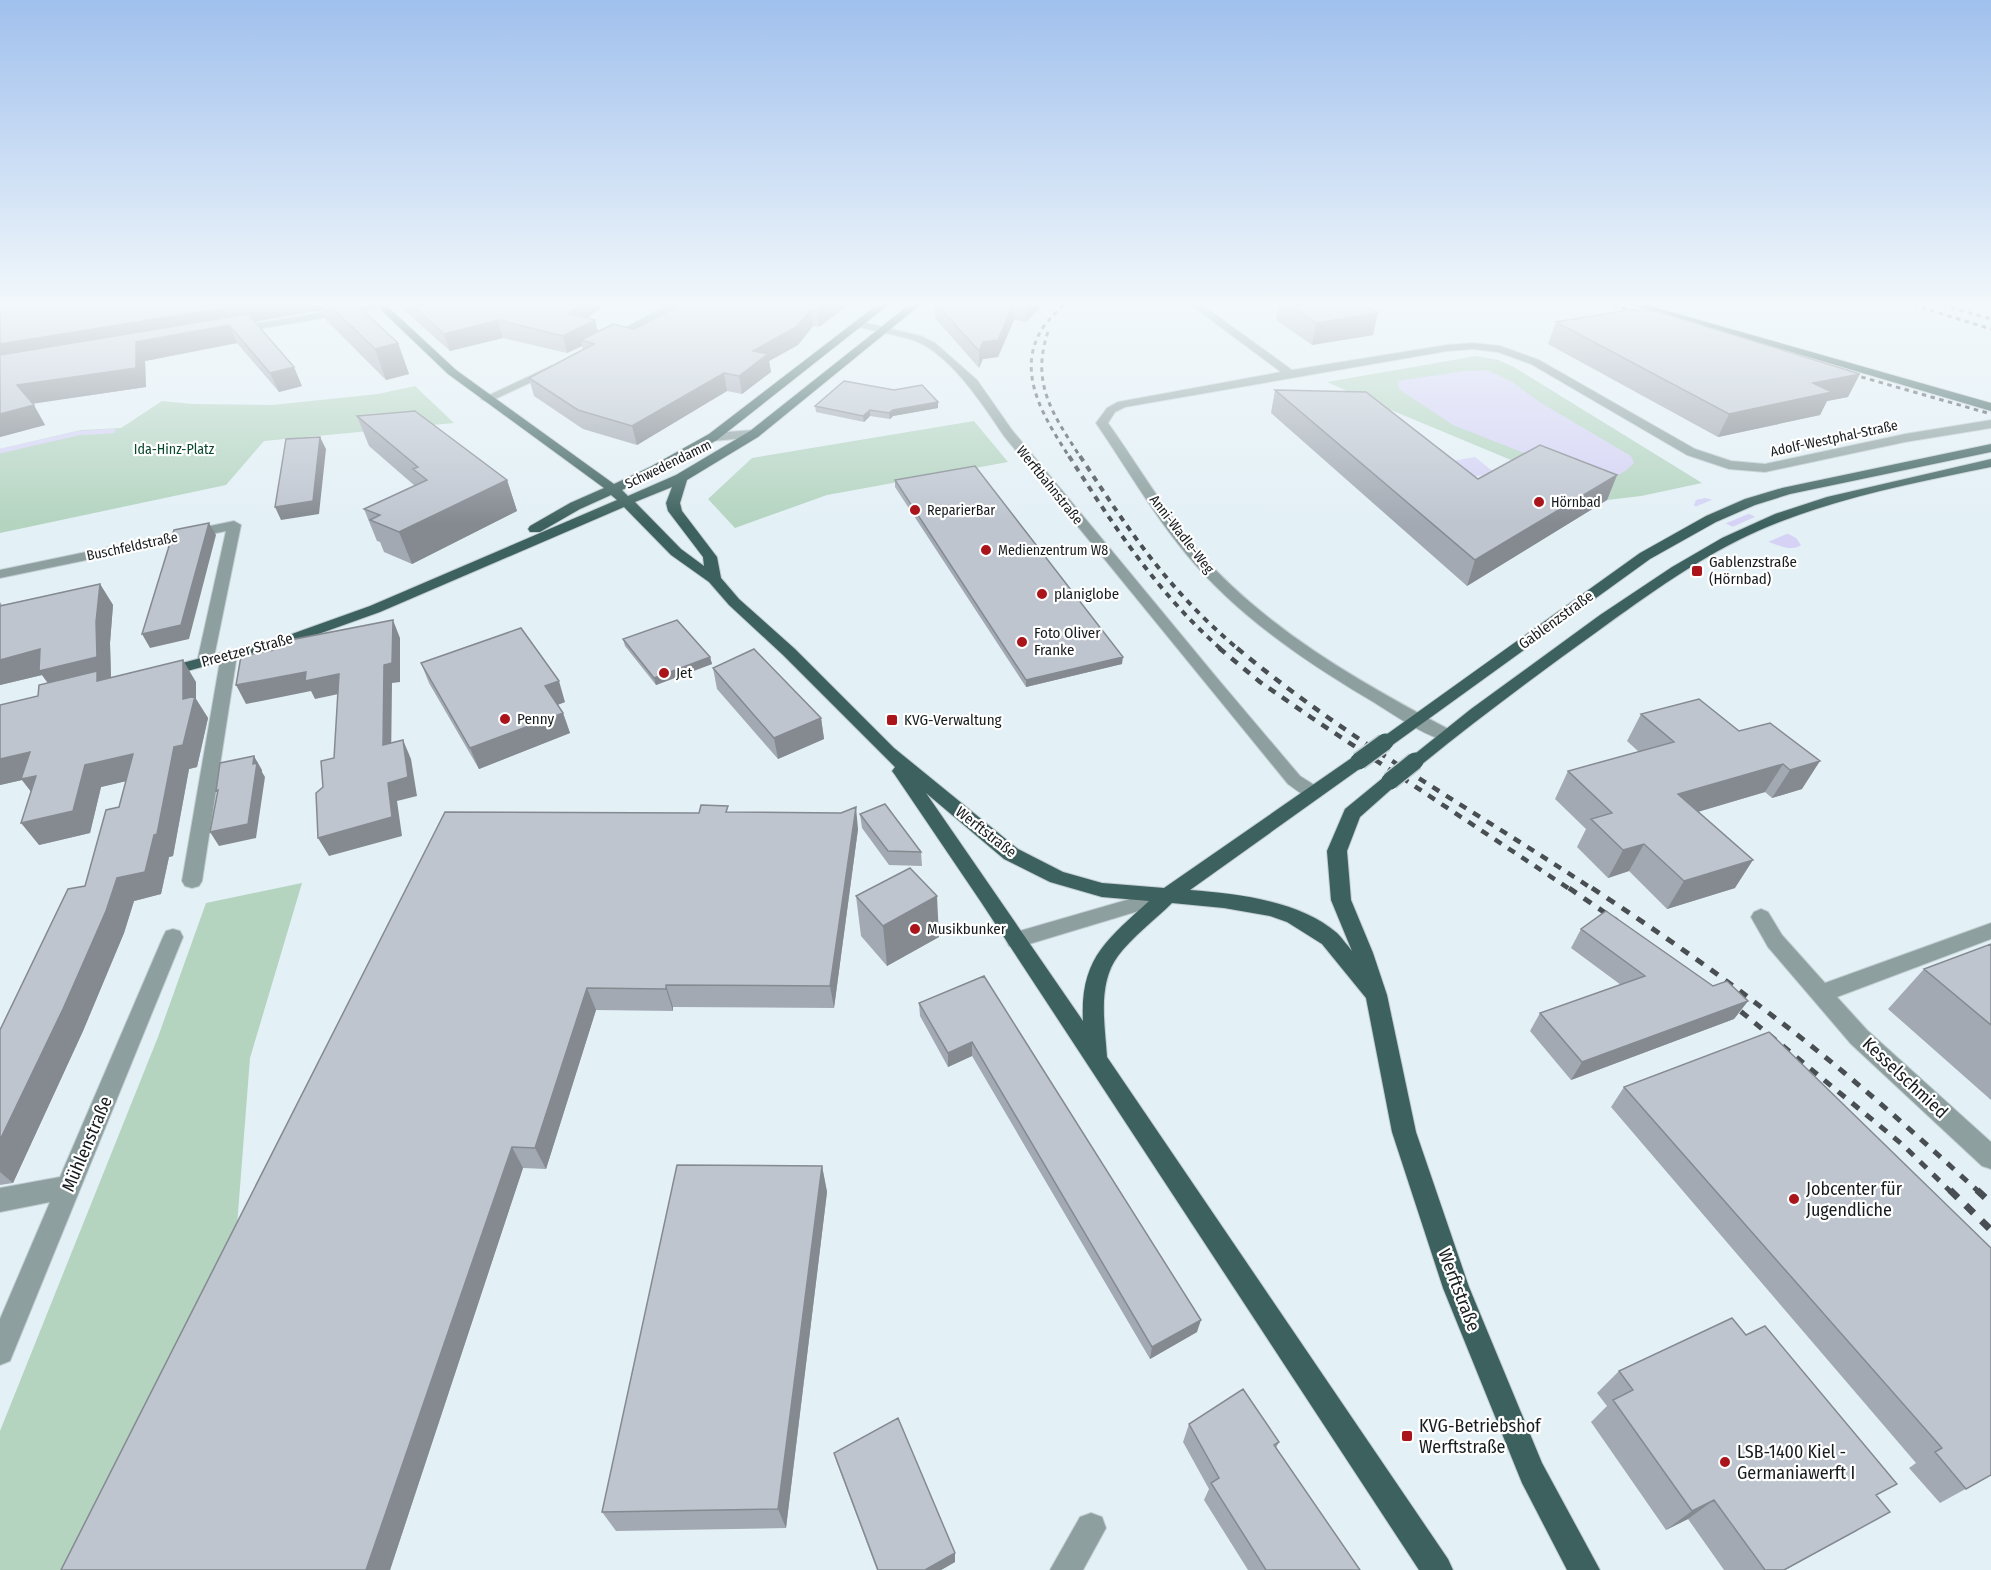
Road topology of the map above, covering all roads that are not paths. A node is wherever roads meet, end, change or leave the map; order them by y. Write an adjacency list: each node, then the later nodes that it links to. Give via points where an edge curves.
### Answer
1 (460, 378): 11 (main road)
2 (531, 378): 11 (street)
3 (788, 378): 15 (main road, Schwedendamm)
4 (824, 378): 14 (main road, Schwedendamm)
5 (969, 378): 32 (street, Werftbahnstraße, via 1008,433 1188,655 1294,780)
6 (1266, 378): 28 (street, Anni-Wadle-Weg, via 1122,404 1111,410 1102,423 1204,566 1245,608 1337,673)
7 (1563, 378): 13 (street, Adolf-Westphal-Straße, via 1691,452 1746,468 1778,466)
8 (1891, 378): 12 (main road)
9 (1922, 378): 10 (main road)
10 (1991, 397)
11 (487, 399): 19 (main road)
12 (1991, 407)
13 (1991, 424)
14 (754, 434): 15 (street, Schwedendamm); 18 (main road, Schwedendamm)
15 (712, 437): 19 (main road, Schwedendamm)
16 (1991, 448): 28 (main road, Gablenzstraße, via 1787,491 1750,502 1685,532 1637,561)
17 (1991, 463): 29 (main road, Gablenzstraße, via 1818,503 1719,544 1632,598)
18 (681, 478): 20 (main road, Schwedendamm); 21 (main road, via 673,503)
19 (613, 489): 20 (main road); 22 (main road, Preetzer Straße, via 574,506)
20 (631, 499): 21 (main road, Werftstraße); 22 (main road, Preetzer Straße); 24 (main road, Werftstraße, via 676,552)
21 (675, 512): 24 (main road, Werftstraße, via 711,557)
22 (484, 560): 25 (main road, Preetzer Straße, via 375,609 294,638)
23 (0, 574): 26 (street, Buschfeldstraße, via 234,525)
24 (714, 579): 30 (main road, Werftstraße)
25 (229, 655): 26 (main road, Preetzer Straße); 33 (street)
26 (205, 662): 27 (main road, Preetzer Straße)
27 (148, 676)
28 (1415, 719): 29 (street, Anni-Wadle-Weg); 32 (main road, Gablenzstraße, bridge)
29 (1446, 735): 31 (main road, Gablenzstraße, bridge)
30 (888, 752): 34 (main road, Werftstraße, via 1011,854 1057,877 1102,890); 38 (main road, Werftstraße)
31 (1390, 781): 40 (main road, Werftstraße, via 1352,814 1337,851 1341,900)
32 (1313, 792): 34 (main road, Gablenzstraße)
33 (192, 881)
34 (1168, 895): 38 (street, Werftstraße); 40 (main road, Werftstraße, via 1224,900 1294,917 1329,938); 41 (main road, via 1110,950 1097,976 1093,1007)
35 (1761, 917): 39 (street, Kesselschmied, via 1775,941)
36 (1991, 931): 39 (street)
37 (173, 938): 43 (street, Mühlenstraße)
38 (1016, 940): 41 (main road, Werftstraße)
39 (1823, 993): 42 (street, Kesselschmied, via 1859,1037)
40 (1376, 994): 49 (main road, Werftstraße, via 1404,1132 1456,1287 1532,1473)
41 (1096, 1060): 48 (main road, Werftstraße)
42 (1991, 1158)
43 (69, 1187): 44 (street); 45 (street, Mühlenstraße)
44 (0, 1200)
45 (0, 1351)
46 (1091, 1528): 47 (street)
47 (1066, 1570)
48 (1437, 1570)
49 (1584, 1570)

